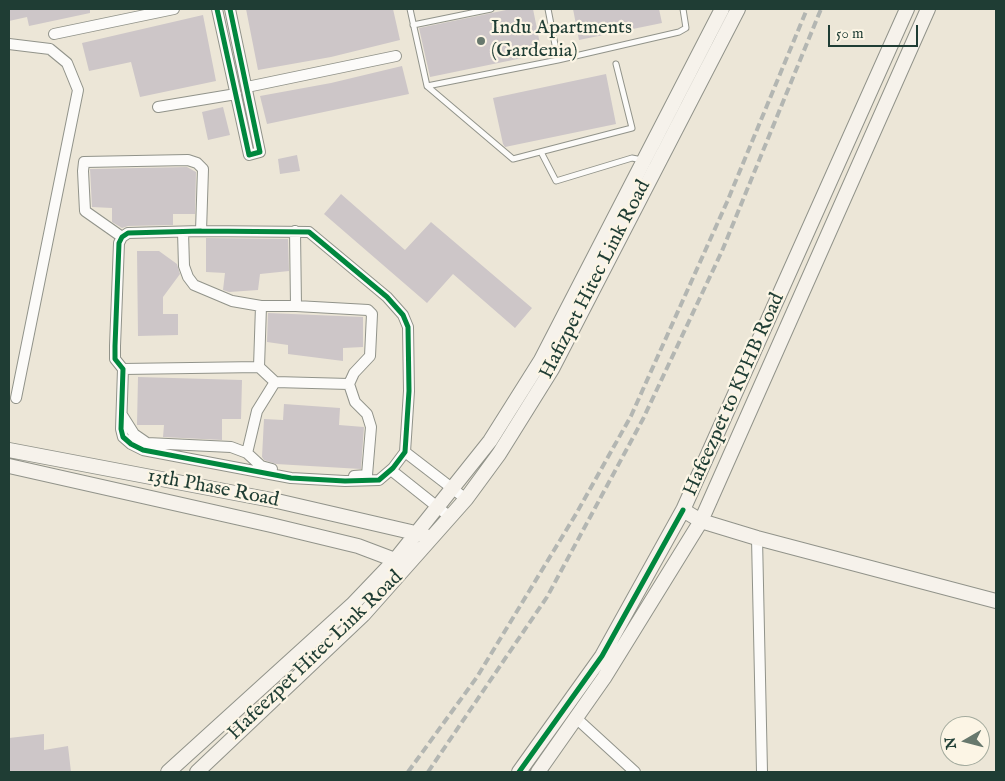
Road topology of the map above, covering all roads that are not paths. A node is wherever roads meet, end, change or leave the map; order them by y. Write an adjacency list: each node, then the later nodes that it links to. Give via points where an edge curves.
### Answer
1 (174, 9): 13 (street)
2 (217, 9): 20 (street)
3 (230, 9): 19 (street)
4 (410, 9): 12 (lane)
5 (492, 9): 12 (lane)
6 (548, 9): 16 (lane)
7 (683, 9): 16 (lane, via 686,28 679,32)
8 (722, 9): 23 (main road)
9 (738, 9): 42 (main road, Hafizpet Hitec Link Road, via 552,369 499,454)
10 (907, 9): 45 (main road, Hafeezpet to KPHB Road)
11 (928, 9): 47 (main road)
12 (414, 25): 18 (lane)
13 (54, 34)
14 (9, 44): 34 (street, via 50,49 67,62 78,90)
15 (396, 56): 19 (street)
16 (558, 60): 18 (lane)
17 (616, 64): 22 (lane, via 632,128)
18 (427, 86): 22 (lane, via 513,159)
19 (247, 87): 20 (street, via 260,152 249,155)
20 (236, 94): 21 (street)
21 (158, 107)
22 (541, 152): 23 (lane, via 556,181 632,158)
23 (645, 160): 41 (main road, via 541,360 490,441)
24 (201, 231): 25 (street); 26 (street); 27 (street, via 203,169 197,163 188,160 84,162 85,211)
25 (295, 231): 29 (street); 37 (street, via 309,232 387,297 403,315 408,327 410,391)
26 (183, 232): 27 (street); 28 (street, via 184,266 194,285 232,302)
27 (122, 236): 31 (street, via 119,244 115,359)
28 (261, 306): 29 (street); 30 (street)
29 (296, 306): 33 (street, via 372,312 370,356 354,373)
30 (259, 367): 31 (street); 32 (street)
31 (123, 369): 35 (street)
32 (275, 382): 33 (street); 38 (street, via 257,411)
33 (349, 384): 38 (street, via 355,402 369,419 367,474 351,476 266,468)
34 (16, 398)
35 (122, 414): 38 (street, via 134,434 147,443 231,447); 40 (street, via 123,437 142,450 291,478 379,480)
36 (9, 450): 43 (main road, 13th Phase Road)
37 (404, 452): 40 (street); 41 (street)
38 (247, 453)
39 (9, 466): 48 (main road, 13th Phase Road)
40 (391, 470): 44 (street)
41 (452, 488): 42 (street); 44 (main road)
42 (466, 499): 46 (main road, Hafizpet Hitec Link Road)
43 (277, 501): 48 (main road); 49 (main road, 13th Phase Road)
44 (437, 506): 46 (street); 49 (main road)
45 (683, 510): 47 (main road, Hafeezpet to KPHB Road); 59 (main road, via 602,656)
46 (450, 517): 50 (main road, Hafizpet Hitec Link Road)
47 (701, 521): 51 (main road, Hafeezpet to KPHB Road); 56 (main road)
48 (271, 524): 52 (main road, 13th Phase Road, via 358,546)
49 (417, 533): 50 (main road, 13th Phase Road); 52 (main road)
50 (432, 537): 52 (main road, Hafeezpet Hitec Link Road)
51 (757, 538): 53 (main road, Hafeezpet to KPHB Road); 62 (street)
52 (402, 563): 54 (main road, Hafeezpet Hitec Link Road); 55 (main road, Hafeezpet Hitec Link Road)
53 (996, 601)
54 (352, 605): 55 (main road); 57 (main road, Hafeezpet Hitec Link Road)
55 (363, 615): 58 (main road, Hafeezpet Hitec Link Road)
56 (576, 718): 60 (main road); 61 (street)
57 (168, 772)
58 (196, 772)
59 (519, 772)
60 (538, 772)
61 (635, 772)
62 (762, 772)

